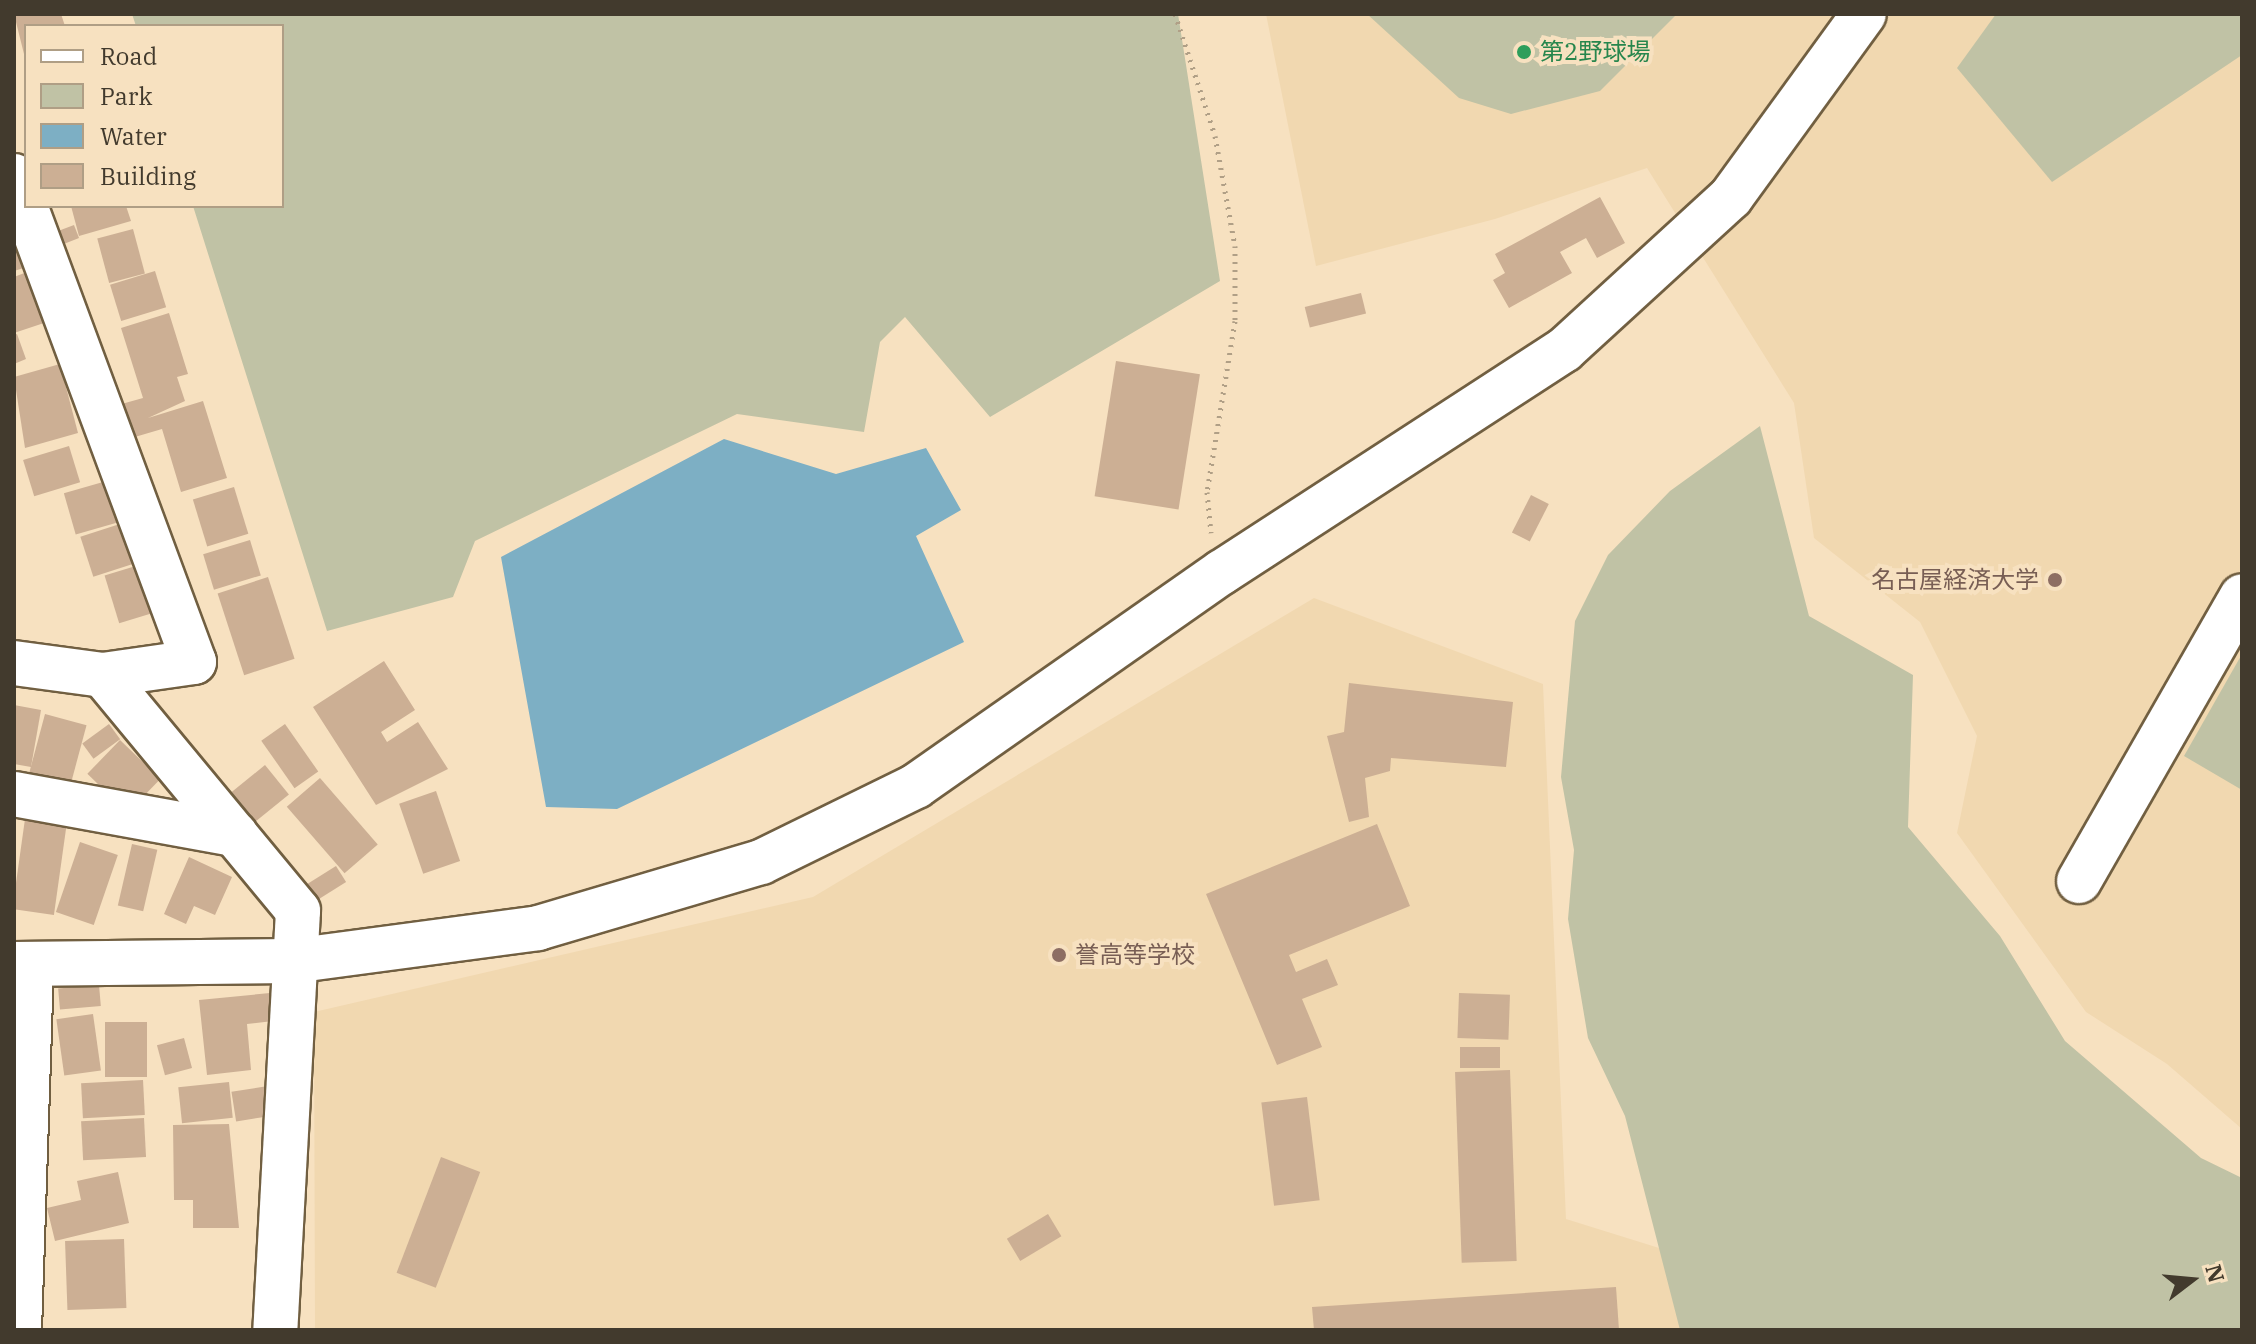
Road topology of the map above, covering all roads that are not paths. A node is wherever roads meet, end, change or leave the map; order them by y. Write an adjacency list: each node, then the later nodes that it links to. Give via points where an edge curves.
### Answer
1 (1864, 14): 11 (street, via 1731,197 1626,300 1564,350 1222,572 916,786 761,862 538,928)
2 (14, 176): 3 (street)
3 (24, 203)
4 (26, 208): 7 (street, via 194,662)
5 (2242, 596): 10 (street)
6 (14, 663): 7 (street)
7 (103, 675): 9 (street)
8 (14, 794): 9 (street)
9 (235, 834): 11 (street, via 298,911)
10 (2079, 881)
11 (292, 961): 12 (street); 14 (street)
12 (23, 966): 13 (street)
13 (19, 1330)
14 (275, 1330)

